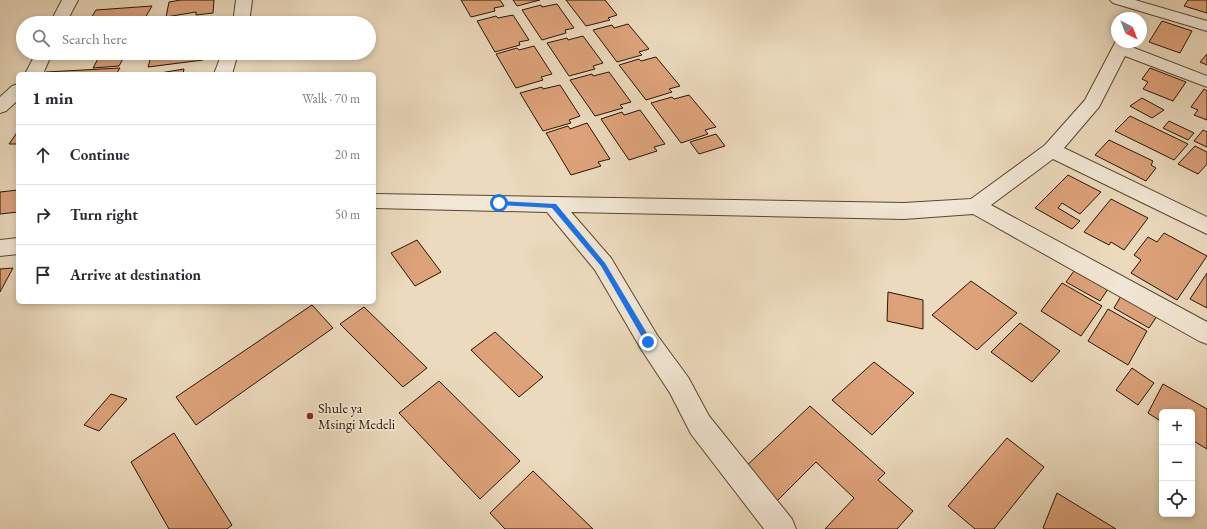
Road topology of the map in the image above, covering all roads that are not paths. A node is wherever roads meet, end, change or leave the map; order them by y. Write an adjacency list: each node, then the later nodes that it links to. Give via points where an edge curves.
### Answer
1 (70, 0): 5 (street)
2 (244, 0): 6 (street)
3 (1118, 0): 4 (street)
4 (1132, 8): 7 (street)
5 (62, 16)
6 (242, 16)
7 (1207, 26)
8 (1120, 48): 17 (street, via 1093,103)
9 (1129, 48): 14 (street)
10 (41, 60): 12 (street)
11 (228, 60): 13 (street)
12 (35, 72)
13 (224, 72)
14 (1207, 82)
15 (16, 92): 16 (street)
16 (0, 107)
17 (1052, 150): 20 (street); 21 (street)
18 (376, 201): 19 (street)
19 (554, 206): 20 (street, via 904,211); 25 (street, via 603,264 648,342 679,385 700,425)
20 (976, 206): 24 (street)
21 (1207, 226)
22 (16, 246): 23 (street)
23 (0, 248)
24 (1207, 334)
25 (782, 529)

